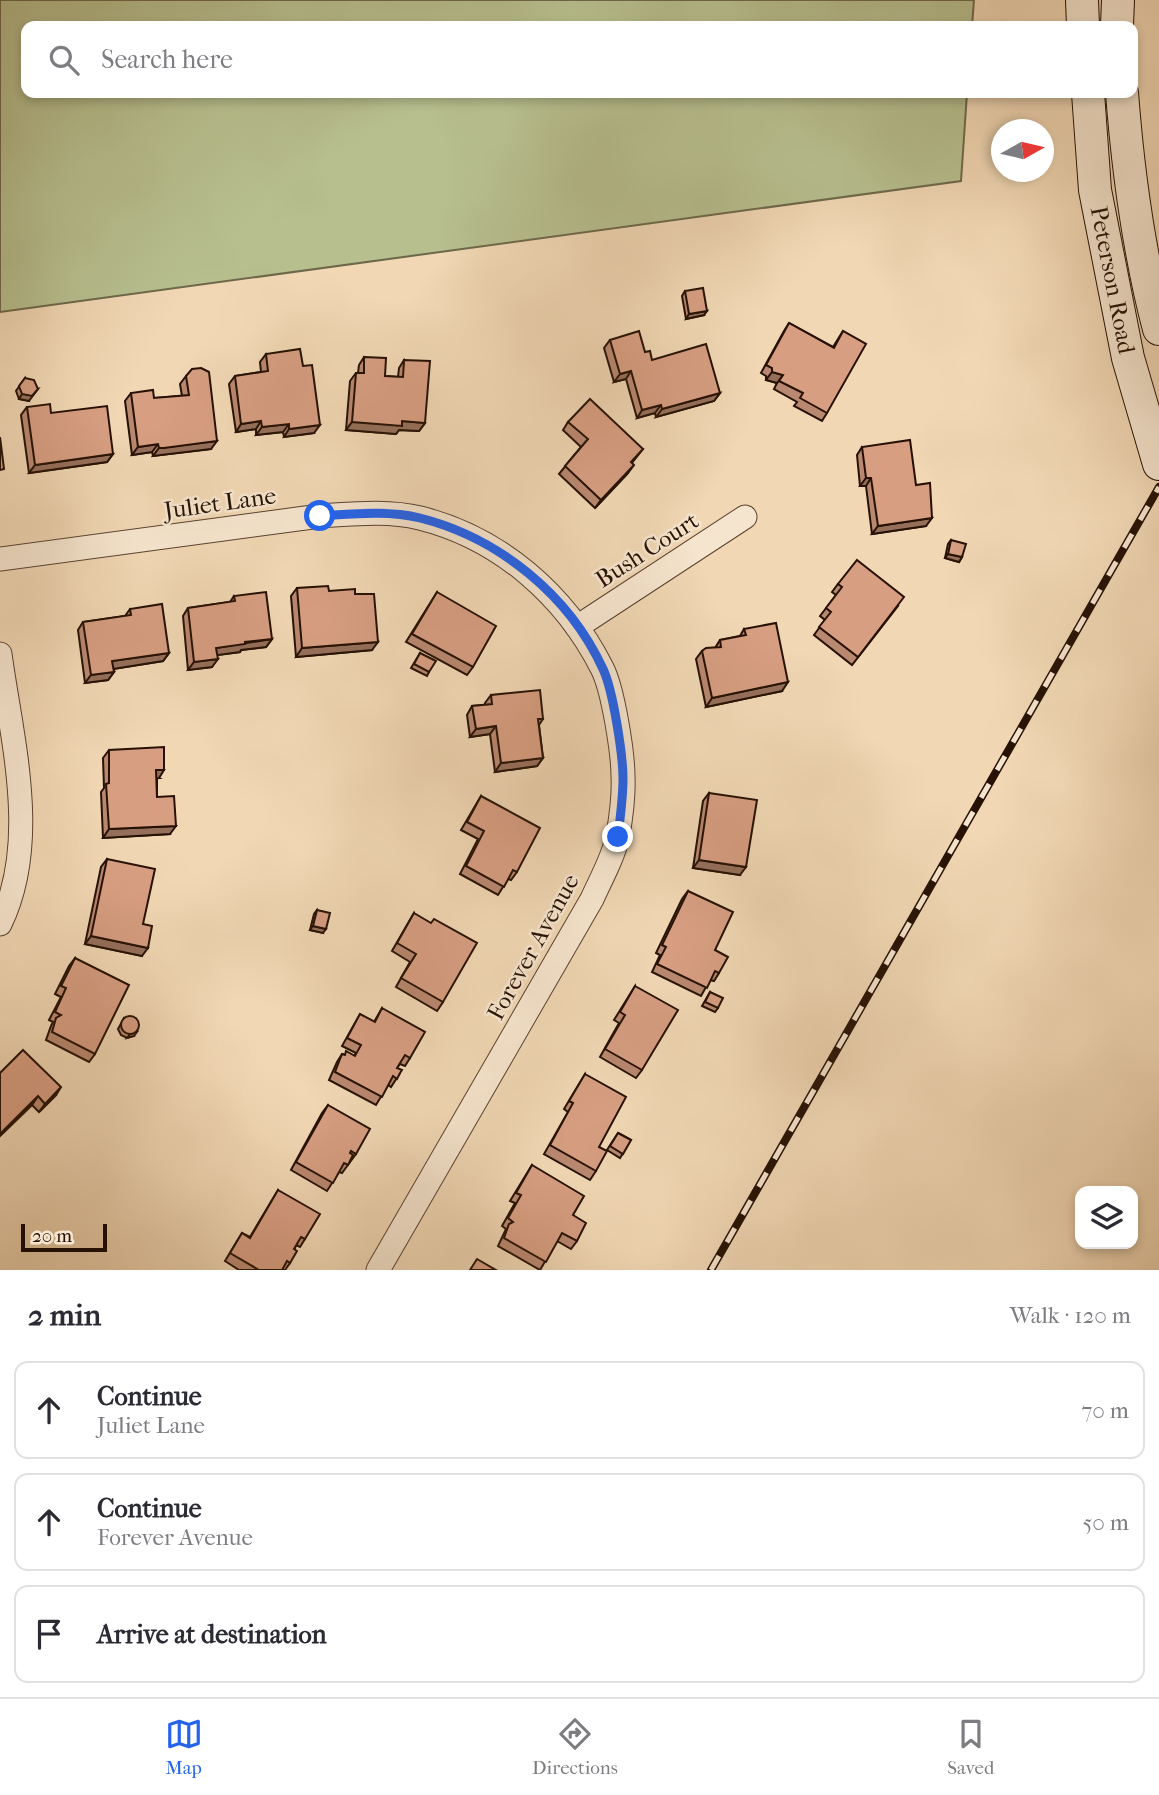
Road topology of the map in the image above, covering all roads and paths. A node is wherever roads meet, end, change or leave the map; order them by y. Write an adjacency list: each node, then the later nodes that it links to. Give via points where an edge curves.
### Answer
1 (1082, 0): 3 (main road)
2 (1118, 0): 4 (main road)
3 (1083, 21)
4 (1116, 21)
5 (1088, 98): 8 (main road, Peterson Road, via 1097,203 1128,358)
6 (1122, 98): 7 (main road, Peterson Road, via 1148,289)
7 (1159, 329)
8 (1159, 464)
9 (745, 517): 11 (street, Bush Court)
10 (0, 559): 11 (street, Juliet Lane, via 320,516 370,513 418,518 459,531 506,555 553,596)
11 (577, 627): 14 (street, Forever Avenue, via 604,670 614,709 623,777 618,837 592,899)
12 (0, 654): 13 (street, via 22,814 20,863)
13 (0, 924)
14 (379, 1270)

